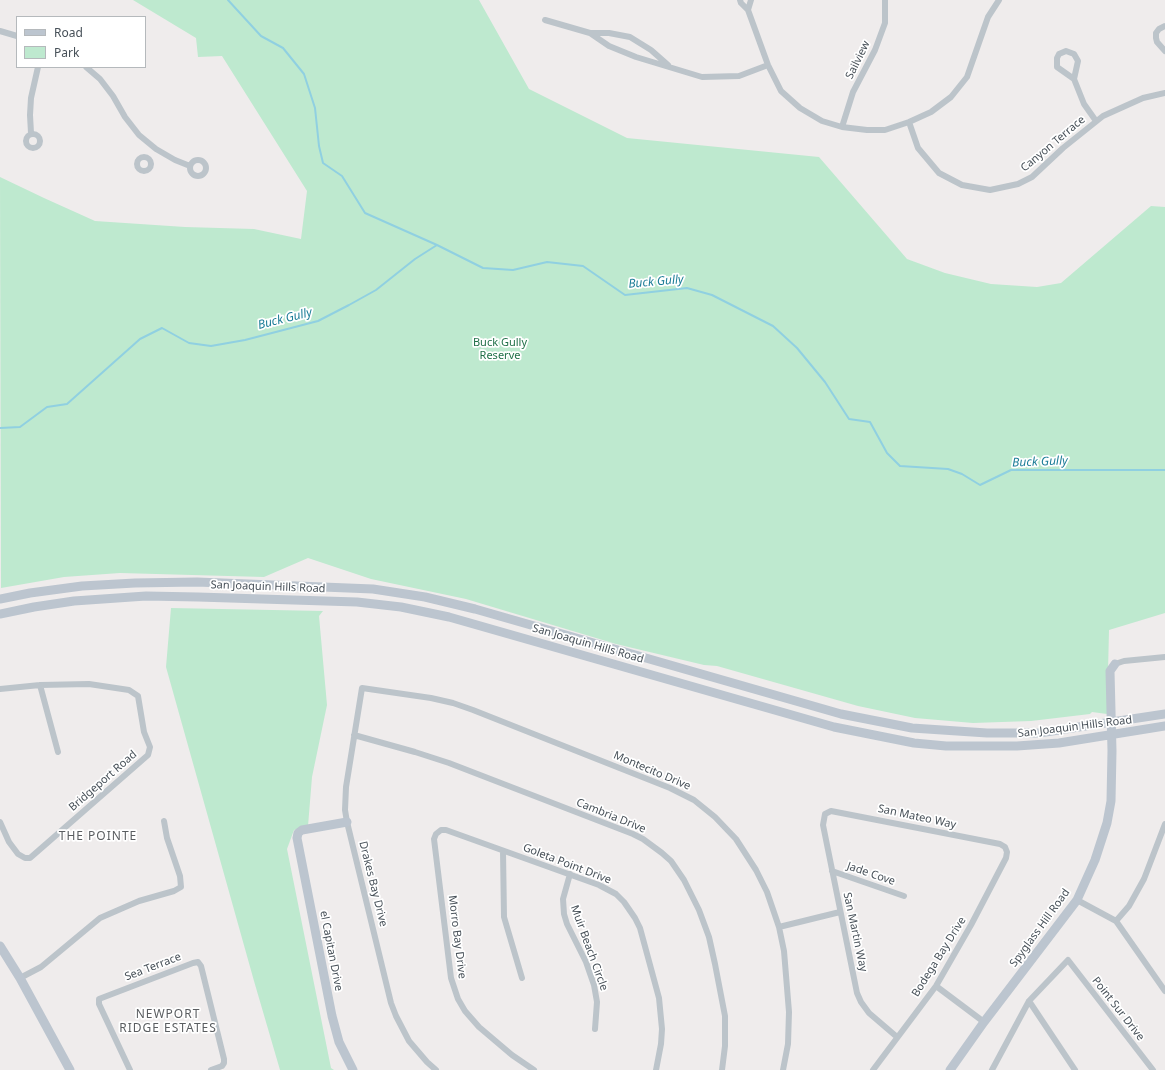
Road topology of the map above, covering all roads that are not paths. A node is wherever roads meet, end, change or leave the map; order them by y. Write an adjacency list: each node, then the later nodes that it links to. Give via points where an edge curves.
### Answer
1 (740, 0): 5 (street)
2 (751, 0): 5 (street)
3 (885, 0): 20 (street, Sailview, via 885,23 854,92)
4 (999, 0): 19 (street, via 988,17 967,76 951,97 931,112)
5 (748, 10): 12 (street)
6 (545, 20): 9 (street)
7 (1165, 26): 11 (street, via 1156,33 1157,42)
8 (0, 31): 10 (street)
9 (590, 32): 13 (street, via 609,46); 13 (street, via 609,32 630,37 651,50)
10 (16, 36)
11 (1165, 51)
12 (768, 65): 13 (street, via 739,76 702,77); 20 (street, via 781,92 800,108 822,121)
13 (669, 66)
14 (38, 68): 21 (street, via 31,98)
15 (87, 68): 22 (street, via 100,79 139,135)
16 (1074, 79): 16 (street, via 1078,61 1074,54 1059,54 1057,67); 18 (street, via 1084,104)
17 (1165, 93): 18 (street, Canyon Terrace, via 1142,98)
18 (1096, 121): 19 (street, Canyon Terrace, via 1032,177 1018,184 990,190 962,185 939,173 918,148)
19 (909, 122): 20 (street, via 885,130)
20 (842, 127)
21 (31, 133)
22 (156, 148): 23 (street); 24 (street)
23 (148, 158)
24 (190, 166)
25 (0, 599): 33 (main road, San Joaquin Hills Road, via 82,586 135,582 372,589 424,597 475,609 841,714 912,728 954,732 1039,732)
26 (0, 614): 36 (main road, San Joaquin Hills Road, via 74,601 146,596 357,602 449,616 834,727 914,743 946,746 1017,746)
27 (1165, 658): 28 (street)
28 (1115, 664): 33 (main road, Spyglass Hill Road, via 1110,671)
29 (40, 685): 31 (street, Bridgeport Road); 37 (street); 43 (street, Bridgeport Road, via 89,684 129,690 138,696 144,732 150,747 148,755 30,858 18,854)
30 (362, 688): 35 (street, Drakes Bay Drive); 53 (street, Montecito Drive, via 458,704 686,796 715,817 743,849 765,886)
31 (0, 689)
32 (1165, 714): 33 (main road, San Joaquin Hills Road)
33 (1112, 721): 36 (main road, Spyglass Hill Road)
34 (1165, 726): 36 (main road, San Joaquin Hills Road)
35 (354, 735): 41 (street, Drakes Bay Drive, via 346,787); 70 (street, Cambria Drive, via 416,752 633,834 662,853 678,870 694,898 712,950 725,1016)
36 (1112, 735): 50 (main road, Spyglass Hill Road, via 1111,801 1107,823 1095,860)
37 (58, 752)
38 (825, 814): 45 (street, San Mateo Way, via 837,812); 47 (street, San Martin Way, via 823,825)
39 (164, 821): 55 (street, via 181,887 100,918 41,967)
40 (0, 822): 43 (street, Bridgeport Road)
41 (347, 822): 66 (main road, el Capitan Drive, via 302,830 297,838 332,1016 339,1042); 67 (street, Drakes Bay Drive, via 391,1003 409,1041)
42 (1165, 824): 52 (street, via 1144,879 1129,906)
43 (2, 833)
44 (435, 845): 46 (street, Goleta Point Drive, via 436,834 440,830 446,830); 68 (street, Morro Bay Drive, via 451,978 458,999 464,1011 479,1027)
45 (1005, 847): 57 (street, Bodega Bay Drive, via 1006,858)
46 (503, 851): 48 (street, Goleta Point Drive); 56 (street, via 504,917)
47 (832, 871): 49 (street, Jade Cove); 51 (street, San Martin Way)
48 (570, 874): 61 (street, Muir Beach Circle, via 563,898 564,914 594,985 597,1002); 69 (street, Goleta Point Drive, via 616,894 640,928 661,1014 661,1044)
49 (904, 896)
50 (1077, 900): 52 (street); 60 (main road, Spyglass Hill Road)
51 (840, 912): 53 (street); 62 (street, San Martin Way, via 861,1002 869,1014)
52 (1116, 921): 58 (street)
53 (779, 927): 71 (street, Montecito Drive, via 784,951 789,1012 788,1044)
54 (0, 946): 55 (main road)
55 (20, 978): 63 (main road)
56 (522, 978)
57 (936, 986): 60 (street); 62 (street, Bodega Bay Drive)
58 (1164, 986)
59 (1030, 1001): 74 (street); 75 (street); 76 (street, Point Sur Drive, via 1068,960)
60 (984, 1022): 73 (main road, Spyglass Hill Road)
61 (596, 1029)
62 (897, 1038): 72 (street, Bodega Bay Drive)
63 (70, 1070)
64 (130, 1070): 65 (street, Sea Terrace, via 99,1004 99,999 198,962 224,1058 222,1066)
65 (212, 1070)
66 (353, 1070)
67 (436, 1070)
68 (534, 1070)
69 (656, 1070)
70 (722, 1070)
71 (783, 1070)
72 (873, 1070)
73 (950, 1070)
74 (993, 1070)
75 (1075, 1070)
76 (1153, 1070)

